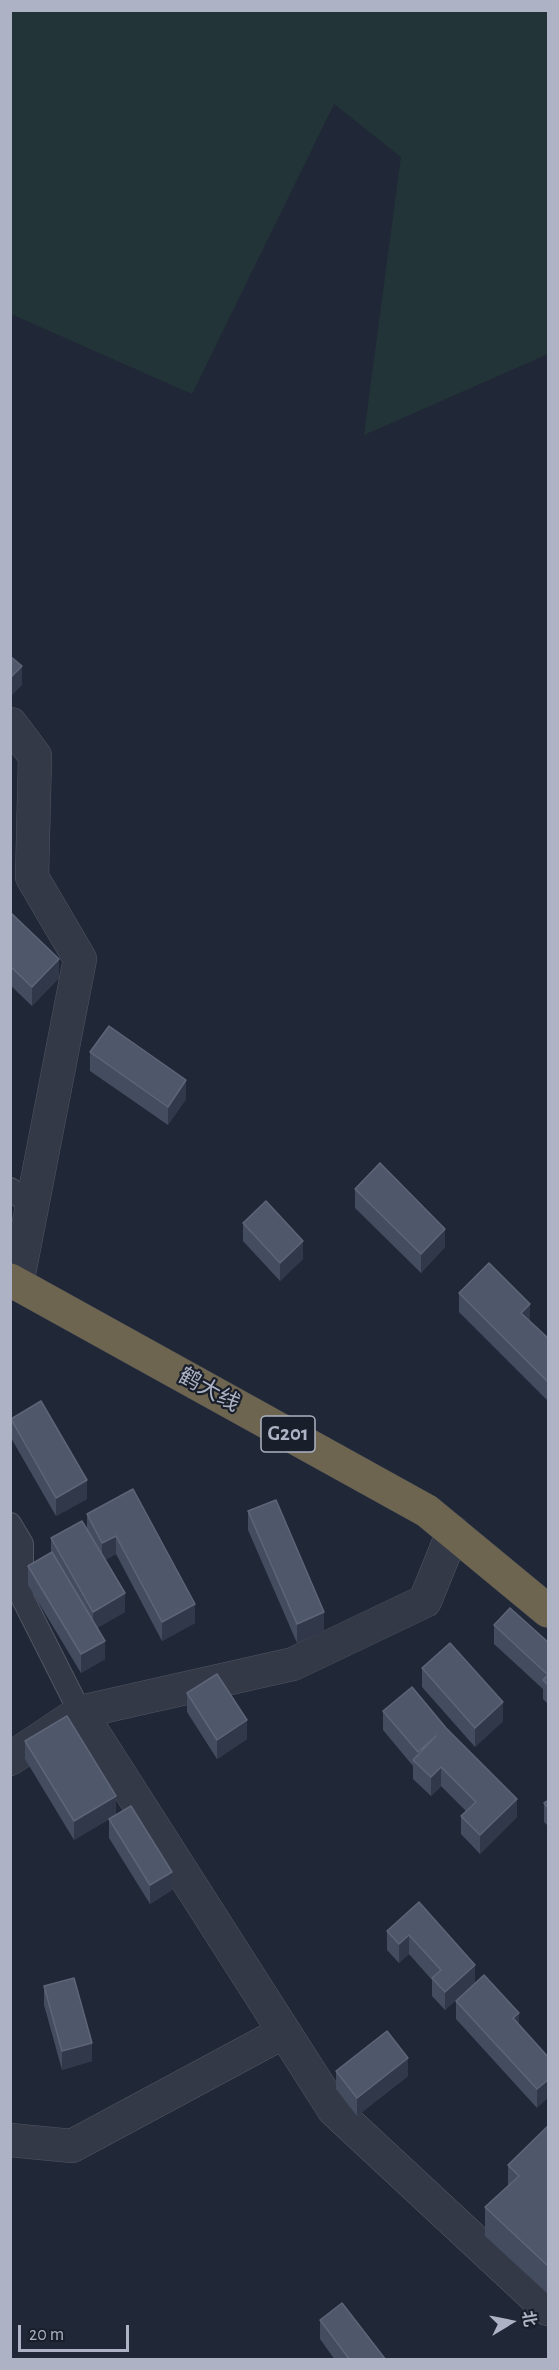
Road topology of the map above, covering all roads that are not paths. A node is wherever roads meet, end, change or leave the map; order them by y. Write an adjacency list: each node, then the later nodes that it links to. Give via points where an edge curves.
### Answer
1 (11, 724): 2 (street, via 35,756 32,877 80,959)
2 (21, 1197): 3 (street)
3 (14, 1282): 5 (highway, 鹤大线 / G201, via 428,1510)
4 (10, 1524): 7 (lane, via 22,1544 22,1597)
5 (453, 1532): 6 (highway, 鹤大线 / G201); 7 (street, via 424,1601 293,1664)
6 (549, 1611)
7 (80, 1712): 8 (street); 9 (street)
8 (10, 1759)
9 (284, 2032): 10 (street, via 72,2146); 11 (street, via 334,2110)
10 (10, 2139)
11 (549, 2309)

